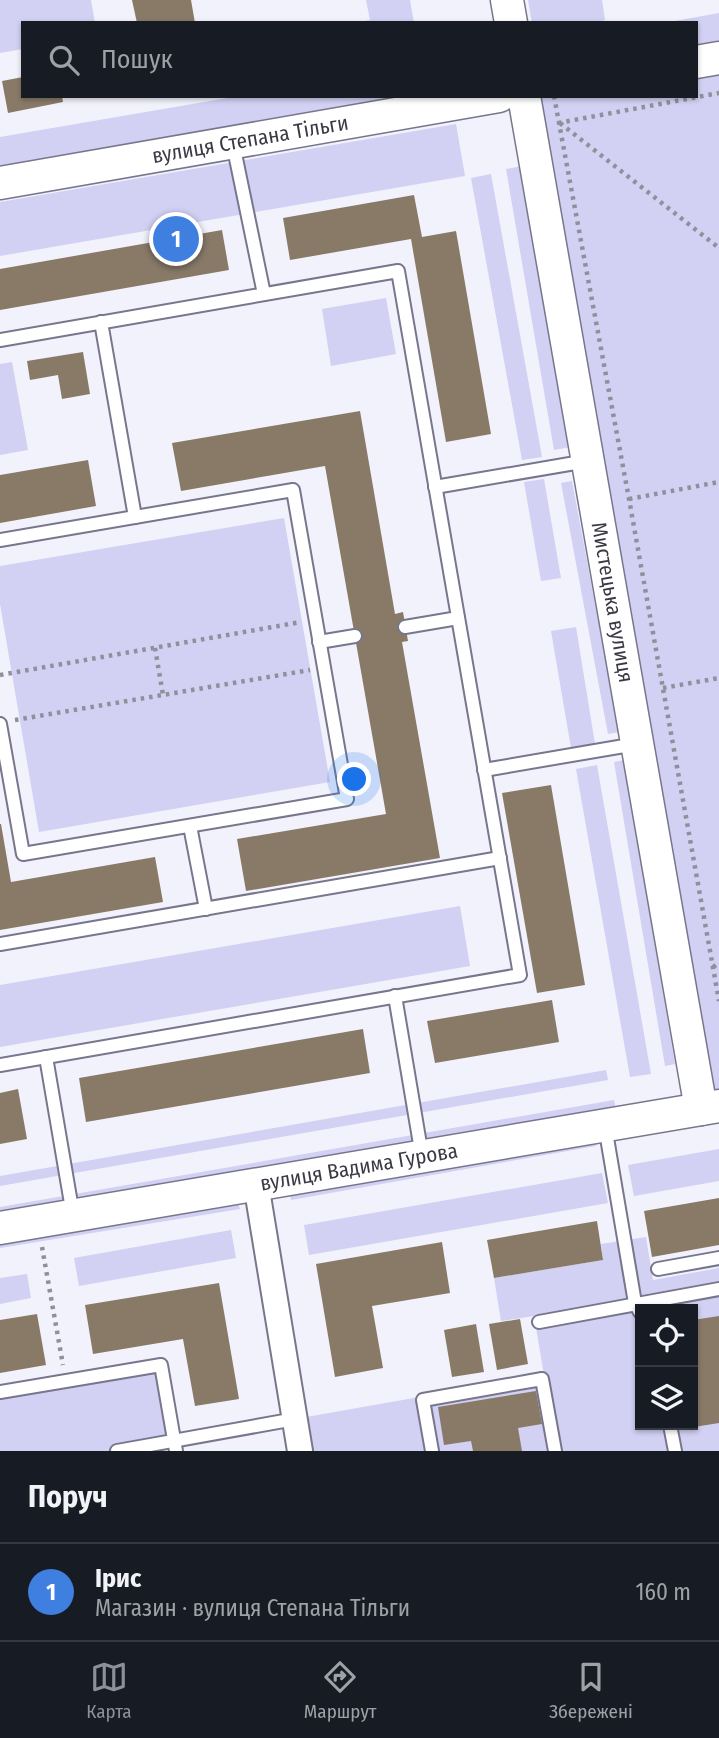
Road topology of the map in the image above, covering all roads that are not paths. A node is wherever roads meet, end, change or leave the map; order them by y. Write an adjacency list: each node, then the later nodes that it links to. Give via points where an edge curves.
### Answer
1 (506, 0): 2 (street)
2 (511, 21)
3 (719, 58): 4 (street)
4 (698, 62)
5 (487, 98): 7 (street, вулиця Степана Тільги)
6 (525, 98): 12 (street, Мистецька вулиця, via 545,125)
7 (233, 142): 8 (street, вулиця Степана Тільги); 9 (lane)
8 (0, 183)
9 (264, 294): 10 (lane); 13 (lane, via 398,271)
10 (101, 322): 11 (lane); 14 (lane)
11 (0, 340)
12 (587, 461): 13 (lane); 21 (street, Мистецька вулиця)
13 (435, 487): 16 (lane)
14 (135, 517): 15 (lane); 19 (lane, via 293,490)
15 (0, 540)
16 (458, 618): 17 (lane); 22 (lane)
17 (405, 626)
18 (355, 636): 19 (lane)
19 (320, 642): 23 (lane, via 347,799)
20 (0, 724): 23 (lane, via 23,854)
21 (637, 743): 22 (lane); 30 (street, Мистецька вулиця)
22 (484, 770): 24 (lane)
23 (190, 826): 25 (lane)
24 (500, 858): 25 (lane); 27 (lane, via 520,975)
25 (206, 909): 26 (lane)
26 (0, 944)
27 (395, 996): 28 (lane); 32 (lane)
28 (46, 1057): 29 (lane); 34 (lane)
29 (0, 1065)
30 (710, 1107): 31 (street, вулиця Вадима Гурова)
31 (605, 1125): 32 (street, вулиця Вадима Гурова); 39 (lane)
32 (422, 1156): 33 (street, вулиця Вадима Гурова)
33 (256, 1184): 34 (street, вулиця Вадима Гурова); 44 (street)
34 (73, 1215): 35 (street, вулиця Вадима Гурова)
35 (0, 1228)
36 (719, 1258): 37 (lane)
37 (658, 1269)
38 (719, 1289): 40 (lane)
39 (637, 1304)
40 (655, 1304)
41 (635, 1308): 42 (lane)
42 (539, 1322)
43 (0, 1392): 46 (lane, via 161,1365)
44 (295, 1419): 46 (lane); 48 (street)
45 (671, 1430): 51 (lane)
46 (175, 1446): 47 (lane)
47 (117, 1451)
48 (300, 1451)
49 (432, 1451): 50 (lane, via 423,1400 542,1379)
50 (555, 1451)
51 (675, 1451)

